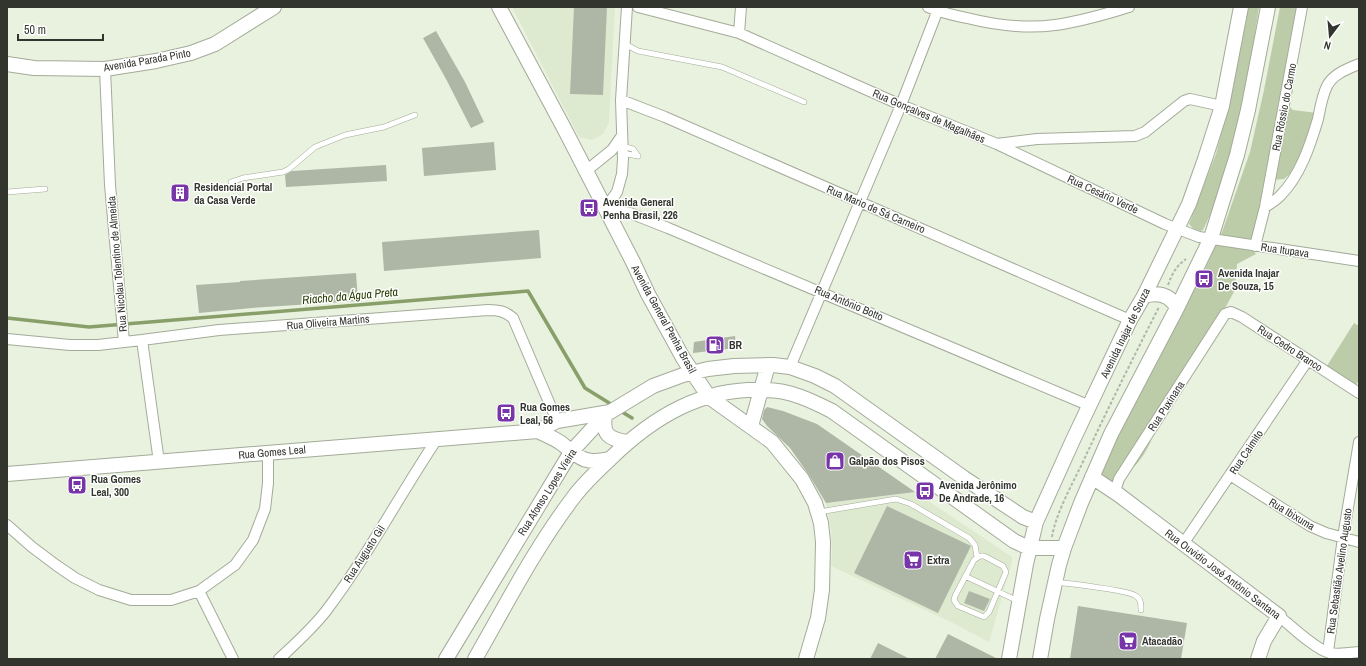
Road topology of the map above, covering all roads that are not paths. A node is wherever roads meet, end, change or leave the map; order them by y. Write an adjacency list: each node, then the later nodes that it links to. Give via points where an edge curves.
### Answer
1 (274, 7): 17 (main road, Avenida Parada Pinto, via 215,44 191,53)
2 (499, 7): 25 (main road, Avenida General Penha Brasil)
3 (627, 7): 12 (street)
4 (638, 7): 11 (street, Rua Gonçalves de Magalhães)
5 (741, 7): 11 (street)
6 (1129, 7): 10 (street, via 1054,25 1022,26 988,23)
7 (1241, 7): 21 (main road, Avenida Inajar de Souza)
8 (1268, 7): 33 (main road, via 1237,155)
9 (1302, 7): 30 (street, Rua Róssio do Carmo)
10 (935, 8): 20 (street)
11 (739, 33): 20 (street, Rua Gonçalves de Magalhães)
12 (625, 44): 13 (lane); 14 (street)
13 (638, 51): 14 (lane); 19 (lane, via 722,67)
14 (624, 55): 18 (street)
15 (7, 64): 17 (main road, Avenida Parada Pinto, via 34,68)
16 (1359, 64): 30 (street, via 1334,77 1327,87 1304,159 1291,183 1279,197)
17 (104, 69): 43 (street, Rua Nicolau Tolentino de Almeida, via 110,184)
18 (622, 100): 24 (street); 29 (street, Rua Mario de Sá Carneiro)
19 (804, 102)
20 (901, 105): 23 (street, Rua Gonçalves de Magalhães); 29 (street)
21 (1222, 106): 23 (street, Rua Gonçalves de Magalhães, via 1190,99 1184,101 1145,132 1135,136 1037,139); 32 (main road, Avenida Inajar de Souza, via 1189,204)
22 (415, 115): 26 (lane, via 384,127 345,135 315,147 283,172)
23 (997, 144): 32 (street, Rua Cesário Verde)
24 (622, 145): 25 (street); 31 (street, via 622,174 617,192)
25 (586, 171): 31 (main road, Avenida General Penha Brasil)
26 (231, 182)
27 (45, 189): 28 (lane)
28 (7, 192)
29 (860, 202): 36 (street); 40 (street, Rua Mario de Sá Carneiro)
30 (1265, 207): 34 (street, Rua Róssio do Carmo)
31 (605, 209): 36 (street, Rua Antônio Botto, via 630,213); 47 (main road, Avenida General Penha Brasil, via 648,294)
32 (1177, 228): 33 (street, Rua Cesário Verde, via 1199,237); 37 (main road, Avenida Inajar de Souza)
33 (1211, 238): 34 (street, Rua Itupava); 38 (main road)
34 (1255, 246): 35 (street, Rua Itupava)
35 (1359, 261)
36 (822, 292): 46 (street); 51 (street, Rua Antônio Botto)
37 (1144, 296): 38 (main road, via 1163,295); 40 (main road, Avenida Inajar de Souza)
38 (1177, 308): 67 (main road, via 1111,434)
39 (1221, 319): 44 (street, Rua Cedro Branco, via 1230,312 1242,317); 68 (street, Rua Puxinana, via 1119,479 1116,488)
40 (1130, 320): 51 (main road, Avenida Inajar de Souza)
41 (7, 339): 43 (street, via 70,346)
42 (142, 340): 43 (street, Rua Nicolau Tolentino de Almeida); 53 (street, Rua Oliveira Martins, via 220,330 498,310 507,312 513,318); 64 (street, Rua Nicolau Tolentino de Almeida)
43 (124, 342)
44 (1308, 360): 49 (street, Rua Cedro Branco); 66 (street, Rua Caimito)
45 (768, 365): 46 (main road, Rua Afonso Lopes Vieira); 47 (main road, Rua Afonso Lopes Vieira, via 734,366); 48 (main road)
46 (790, 367): 56 (main road, Rua Afonso Lopes Vieira, via 835,386)
47 (692, 372): 50 (main road, Avenida General Penha Brasil); 52 (main road, Rua Afonso Lopes Vieira, via 653,386)
48 (762, 390): 50 (main road, via 728,392); 54 (main road); 61 (main road, via 787,393 810,400 832,411)
49 (1359, 393)
50 (709, 397): 54 (main road, Avenida General Penha Brasil); 58 (main road, via 686,404 664,416)
51 (1090, 406): 70 (main road, Avenida Inajar de Souza)
52 (608, 414): 53 (main road, Rua Gomes Leal); 58 (main road, via 604,425 606,431 612,438); 60 (main road, Rua Afonso Lopes Vieira)
53 (557, 421): 55 (main road, Rua Gomes Leal)
54 (751, 426): 69 (main road, Avenida General Penha Brasil, via 772,442 802,479)
55 (538, 431): 57 (main road, Rua Gomes Leal); 60 (main road, via 560,442)
56 (905, 435): 61 (main road, via 902,448 896,452); 70 (main road, Rua Afonso Lopes Vieira, via 964,478 1023,517)
57 (437, 439): 62 (main road, Rua Gomes Leal); 88 (street, Rua Augusto Gil, via 325,612)
58 (627, 442): 63 (main road)
59 (1359, 442): 72 (street, Rua Sebastião Avelino Augusto)
60 (570, 452): 63 (main road, via 592,462); 89 (main road, Rua Afonso Lopes Vieira)
61 (889, 452): 75 (main road)
62 (268, 453): 64 (main road, Rua Gomes Leal); 80 (street, via 265,509 253,540 235,565)
63 (610, 459): 90 (main road, via 589,478 554,525)
64 (159, 462): 65 (main road, Rua Gomes Leal)
65 (7, 474)
66 (1230, 475): 72 (street, Rua Ibixuma, via 1310,526); 74 (street, Rua Caimito)
67 (1092, 477): 68 (main road, Rua Ouvidio José Antônio Santana); 76 (main road)
68 (1119, 495): 74 (main road, Rua Ouvidio José Antônio Santana)
69 (818, 512): 77 (lane, via 896,499 911,504 969,538); 91 (main road, Avenida General Penha Brasil, via 823,542 822,590 818,618)
70 (1036, 522): 75 (main road, Avenida Inajar de Souza)
71 (7, 525): 80 (street, via 56,565 99,590 131,600 171,600)
72 (1343, 537): 73 (street, Rua Ibixuma); 85 (street, Rua Sebastião Avelino Augusto)
73 (1359, 542)
74 (1183, 544): 84 (main road, Rua Ouvidio José Antônio Santana)
75 (1029, 548): 76 (main road); 82 (main road, Avenida Inajar de Souza)
76 (1064, 548): 79 (main road)
77 (977, 557): 78 (lane); 81 (lane, via 984,556 1005,569 1005,576)
78 (965, 576): 81 (lane); 81 (lane, via 954,596 958,606 984,617)
79 (1055, 582): 83 (lane, via 1136,594 1140,600); 93 (main road)
80 (199, 591): 87 (street)
81 (998, 592): 82 (lane)
82 (1018, 602): 92 (main road, Avenida Inajar de Souza)
83 (1141, 610)
84 (1279, 616): 85 (street, Rua Ouvidio José Antônio Santana); 94 (main road, via 1264,641)
85 (1328, 652): 86 (street, Rua Ouvidio José Antônio Santana)
86 (1359, 652)
87 (233, 659)
88 (279, 659)
89 (446, 659)
90 (475, 659)
91 (806, 659)
92 (1009, 659)
93 (1040, 659)
94 (1258, 659)

